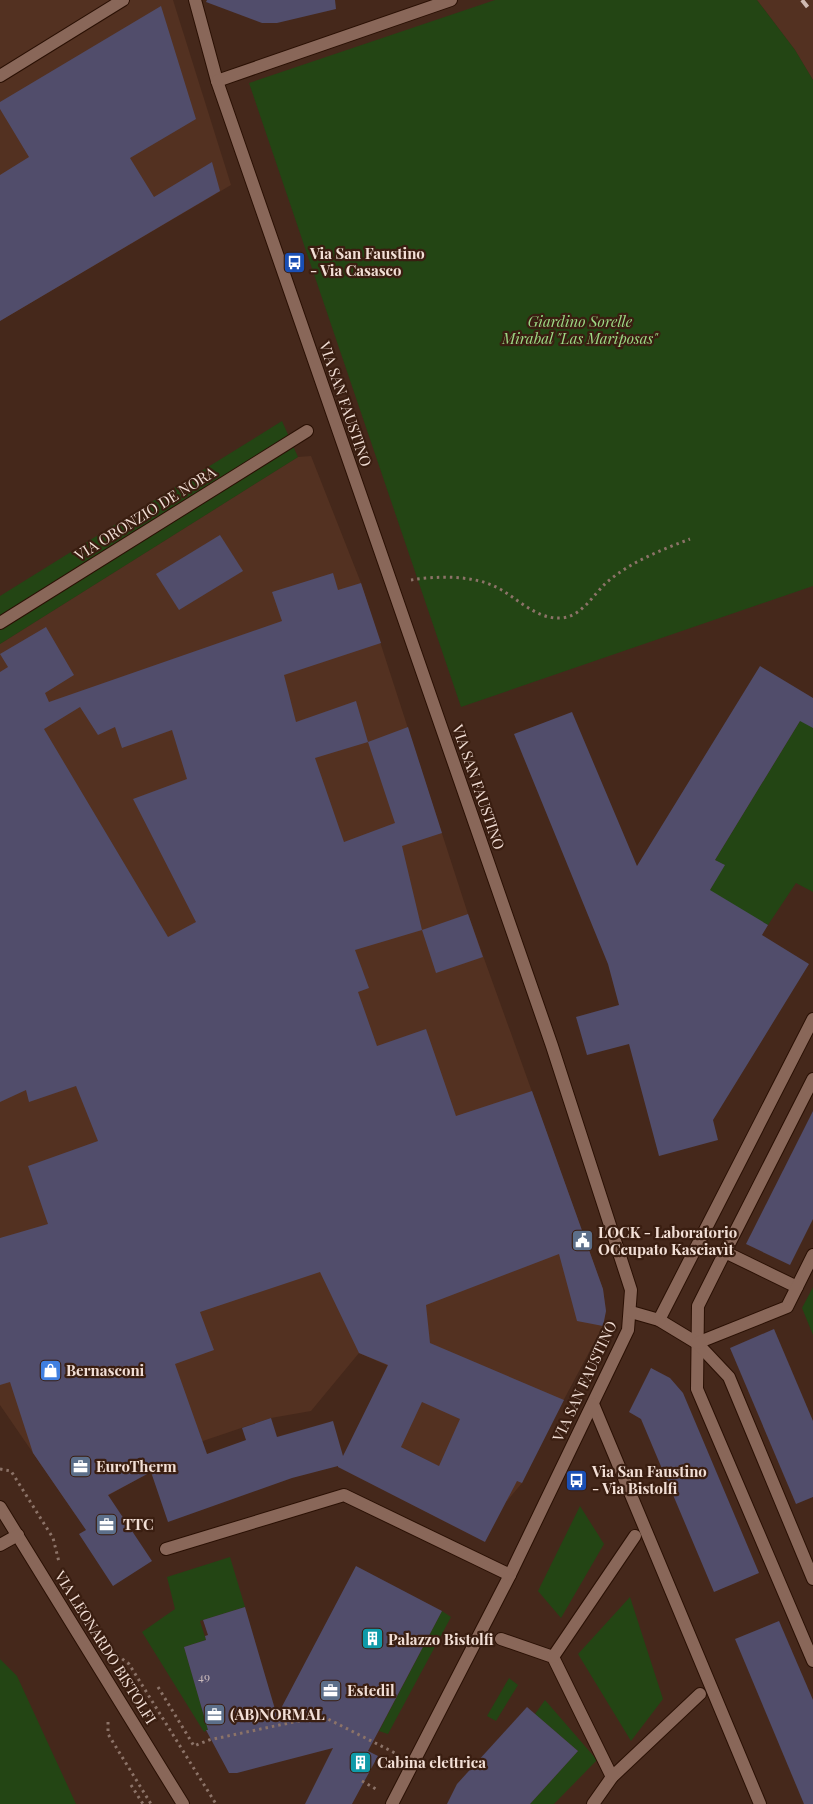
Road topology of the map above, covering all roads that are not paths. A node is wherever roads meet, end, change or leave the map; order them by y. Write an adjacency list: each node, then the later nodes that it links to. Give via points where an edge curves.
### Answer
1 (123, 0): 4 (street)
2 (194, 0): 5 (street, VIA SAN FAUSTINO)
3 (451, 0): 5 (street)
4 (0, 76)
5 (217, 81): 13 (street, VIA SAN FAUSTINO, via 552,1046 631,1290)
6 (307, 431): 7 (street, VIA ORONZIO DE NORA)
7 (0, 623)
8 (813, 1019): 14 (street)
9 (813, 1079): 10 (street)
10 (725, 1252): 12 (street); 15 (street, via 698,1306)
11 (813, 1255): 12 (street)
12 (797, 1287): 15 (street, via 786,1308)
13 (631, 1312): 14 (street); 16 (street, VIA SAN FAUSTINO, via 628,1330)
14 (659, 1320): 15 (street)
15 (697, 1343): 23 (street, via 729,1377); 26 (street, via 697,1389)
16 (593, 1404): 22 (street, VIA SAN FAUSTINO); 32 (street)
17 (0, 1507): 18 (street, VIA LEONARDO BISTOLFI)
18 (18, 1535): 20 (street); 29 (street, VIA LEONARDO BISTOLFI)
19 (635, 1536): 25 (street)
20 (0, 1545)
21 (166, 1549): 22 (street, via 344,1495)
22 (510, 1575): 30 (street, VIA SAN FAUSTINO)
23 (813, 1579)
24 (501, 1639): 25 (street)
25 (553, 1657): 28 (street)
26 (813, 1661)
27 (700, 1694): 28 (street)
28 (612, 1777): 31 (street)
29 (184, 1804)
30 (392, 1804)
31 (593, 1804)
32 (760, 1804)

